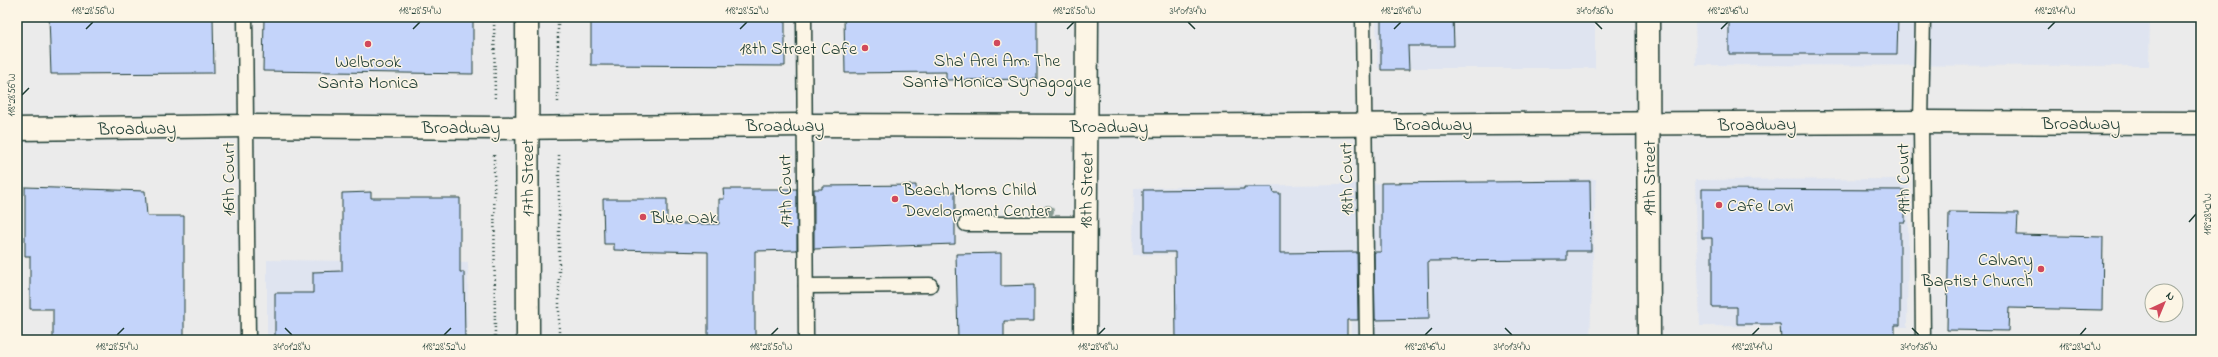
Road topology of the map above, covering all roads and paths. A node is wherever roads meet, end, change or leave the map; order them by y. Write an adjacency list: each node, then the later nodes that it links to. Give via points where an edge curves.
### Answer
1 (245, 17): 17 (lane, 16th Court)
2 (494, 17): 11 (path)
3 (527, 17): 19 (street, 17th Street)
4 (558, 17): 10 (path)
5 (804, 17): 14 (lane, 17th Court)
6 (1087, 17): 18 (street, 18th Street)
7 (1363, 17): 15 (lane, 18th Court)
8 (1648, 17): 16 (street, 19th Street)
9 (1923, 17): 12 (lane, 19th Court)
10 (558, 95)
11 (495, 96)
12 (1921, 122): 13 (street, Broadway); 16 (street, Broadway); 35 (lane, 19th Court)
13 (2201, 123)
14 (803, 124): 18 (street, Broadway); 19 (street, Broadway); 26 (lane, 17th Court)
15 (1365, 124): 16 (street, Broadway); 18 (street, Broadway); 33 (lane, 18th Court)
16 (1648, 125): 34 (street, 19th Street)
17 (246, 126): 19 (street, Broadway); 20 (street, Broadway); 27 (lane, 16th Court)
18 (1087, 126): 24 (street, 18th Street)
19 (527, 127): 29 (street, 17th Street)
20 (17, 130)
21 (494, 160): 28 (path)
22 (559, 161): 30 (path)
23 (966, 224): 24 (lane)
24 (1085, 224): 32 (street, 18th Street)
25 (930, 285): 26 (lane)
26 (806, 286): 31 (lane, 17th Court)
27 (248, 340)
28 (495, 340)
29 (528, 340)
30 (559, 340)
31 (806, 340)
32 (1085, 340)
33 (1367, 340)
34 (1649, 340)
35 (1924, 340)

